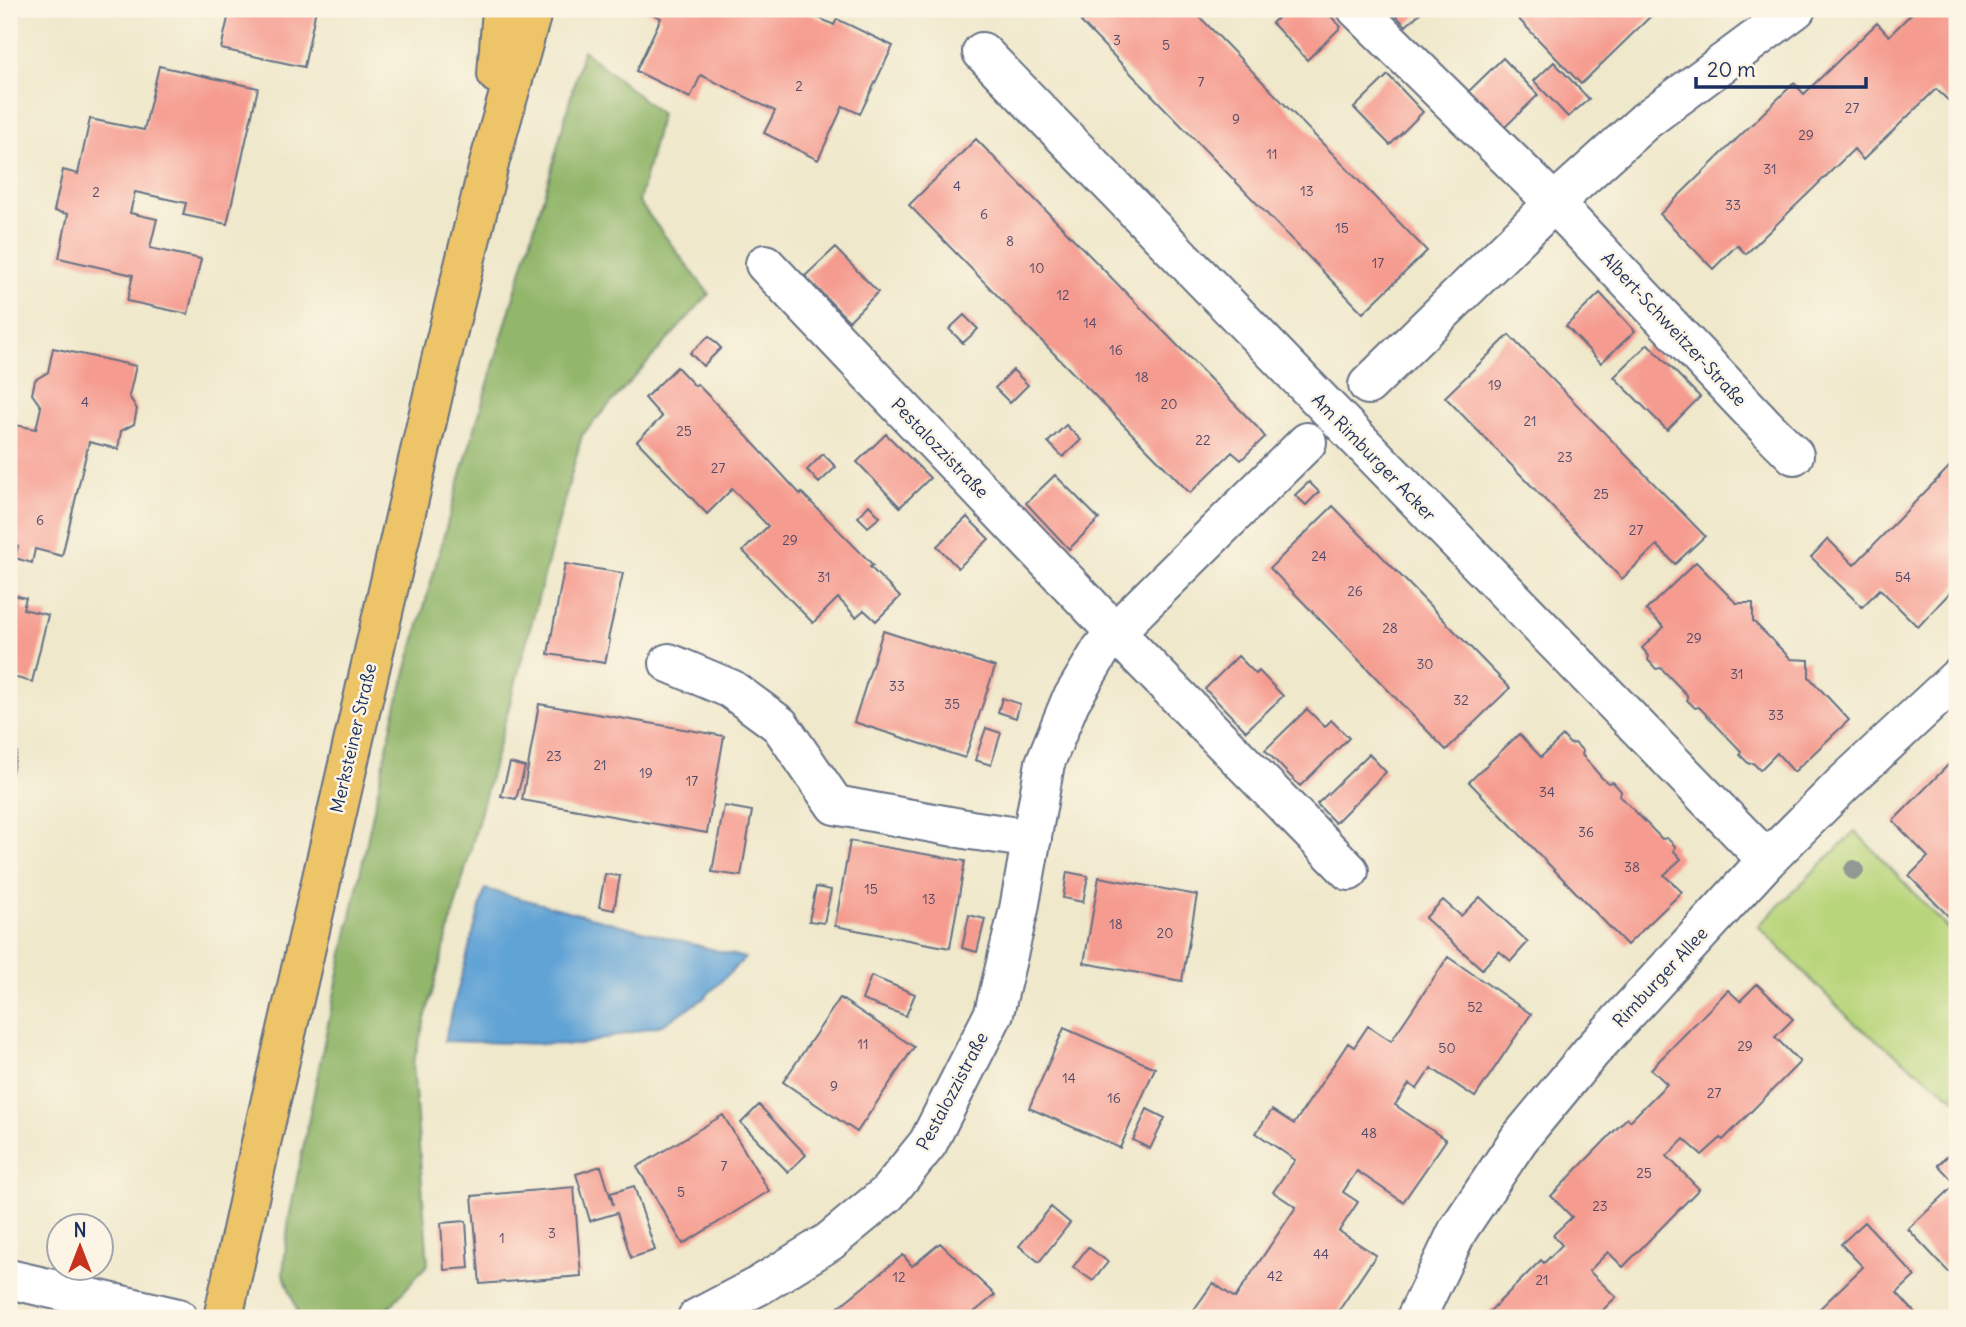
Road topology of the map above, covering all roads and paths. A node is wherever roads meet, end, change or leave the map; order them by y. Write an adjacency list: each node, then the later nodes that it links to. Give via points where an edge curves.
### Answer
1 (502, 9): 6 (main road, Merksteiner Straße)
2 (533, 9): 6 (main road, Merksteiner Straße)
3 (1357, 9): 7 (street, Albert-Schweitzer-Straße)
4 (1796, 9): 7 (street, via 1645,121)
5 (982, 52): 16 (street, Am Rimburger Acker)
6 (490, 160): 20 (main road, Merksteiner Straße, via 402,525)
7 (1554, 203): 9 (street); 11 (street, Albert-Schweitzer-Straße)
8 (765, 264): 12 (street, Pestalozzistraße)
9 (1368, 385)
10 (1307, 442): 12 (street, Pestalozzistraße)
11 (1794, 455)
12 (1115, 632): 15 (street, Pestalozzistraße, via 1070,702 1045,763); 17 (street, Pestalozzistraße)
13 (669, 663): 15 (street, via 731,688 780,725 835,805)
14 (1957, 678): 16 (street, Rimburger Allee)
15 (1032, 839): 21 (street, Pestalozzistraße, via 994,1013 928,1143 887,1194 829,1242)
16 (1767, 860): 22 (street, Rimburger Allee, via 1591,1052 1519,1139 1458,1230)
17 (1349, 871)
18 (9, 1279): 19 (street)
19 (178, 1318)
20 (223, 1318)
21 (697, 1318)
22 (1416, 1318)

